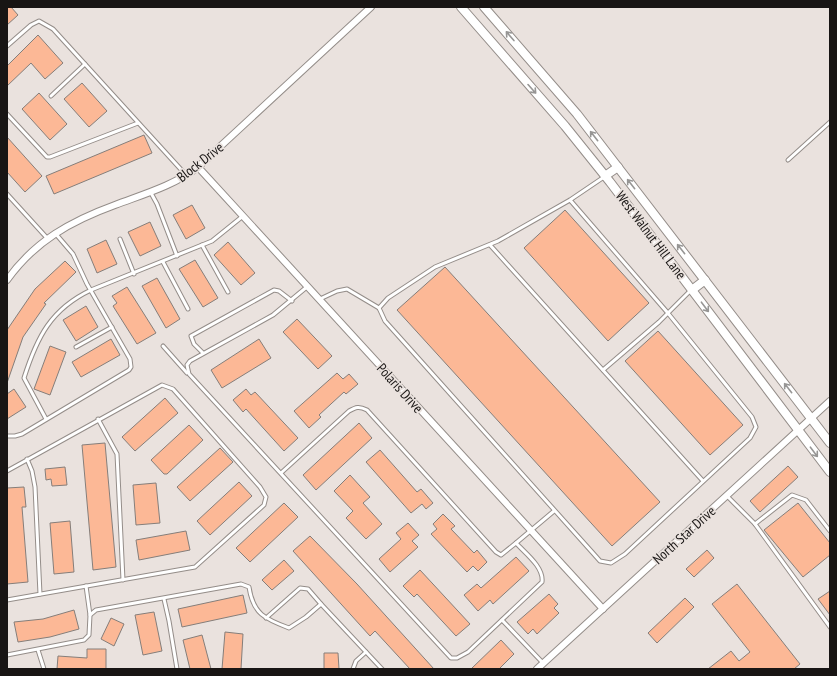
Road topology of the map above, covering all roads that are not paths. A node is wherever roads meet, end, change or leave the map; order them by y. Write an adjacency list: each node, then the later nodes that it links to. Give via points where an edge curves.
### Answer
1 (371, 7): 11 (street, Block Drive)
2 (461, 7): 14 (main road, West Walnut Hill Lane, one-way to 14)
3 (484, 7): 12 (main road, West Walnut Hill Lane, one-way to 3, via 577,114)
4 (7, 46): 5 (lane, via 39,21 53,29)
5 (85, 64): 6 (lane); 9 (lane)
6 (51, 96)
7 (7, 114): 9 (lane, via 47,157)
8 (830, 122): 10 (lane)
9 (138, 123): 13 (lane)
10 (788, 160)
11 (198, 167): 13 (street, Block Drive); 18 (street, Polaris Drive)
12 (618, 167): 14 (main road); 28 (main road, West Walnut Hill Lane, one-way to 12)
13 (187, 175): 15 (street, Block Drive)
14 (605, 176): 17 (lane); 31 (main road, West Walnut Hill Lane)
15 (151, 193): 19 (street, Block Drive, via 89,215); 24 (lane)
16 (7, 194): 20 (lane)
17 (570, 200): 22 (lane); 37 (lane)
18 (243, 216): 23 (lane, via 212,241); 29 (street, Polaris Drive)
19 (55, 233): 20 (street, Block Drive); 30 (lane, via 73,254)
20 (47, 238): 27 (street, Block Drive, via 28,255)
21 (120, 239): 26 (lane)
22 (490, 244): 35 (lane, via 435,267 388,298); 42 (lane)
23 (202, 245): 24 (lane); 32 (lane)
24 (177, 256): 25 (lane)
25 (163, 262): 26 (lane); 36 (lane)
26 (134, 274): 30 (lane)
27 (7, 280)
28 (705, 280): 31 (main road); 45 (main road, West Walnut Hill Lane, one-way to 28)
29 (308, 286): 33 (street, Polaris Drive); 34 (lane)
30 (91, 290): 38 (lane); 46 (lane, via 59,310 33,349 24,378)
31 (692, 290): 37 (lane); 48 (main road, West Walnut Hill Lane, one-way to 48)
32 (228, 292)
33 (320, 299): 35 (lane, via 347,289); 59 (street, Polaris Drive)
34 (292, 301): 41 (lane, via 273,315); 41 (lane, via 274,290 191,336 194,344)
35 (379, 308): 57 (lane, via 385,322)
36 (188, 309)
37 (667, 312): 42 (lane, via 659,322); 55 (lane, via 752,417 756,427 750,438)
38 (112, 327): 40 (lane); 46 (lane, via 130,359 129,370)
39 (163, 346): 43 (lane)
40 (76, 347)
41 (203, 353): 43 (lane, via 190,361)
42 (603, 370): 55 (lane)
43 (189, 374): 54 (lane)
44 (830, 401): 45 (street, North Star Drive)
45 (812, 418): 48 (street, North Star Drive); 50 (main road, West Walnut Hill Lane)
46 (46, 419): 49 (lane, via 22,434)
47 (98, 419): 51 (lane); 62 (lane, via 116,454); 62 (lane, via 157,386 166,385 260,486 266,497 264,505 195,566)
48 (799, 431): 53 (main road, West Walnut Hill Lane, one-way to 53); 56 (street, North Star Drive)
49 (7, 436)
50 (830, 443)
51 (27, 459): 52 (lane); 64 (lane, via 35,487)
52 (7, 471)
53 (830, 472)
54 (281, 473): 61 (lane, via 349,411 362,408 367,410 496,552 505,553); 71 (lane, via 451,658 468,652)
55 (703, 481): 57 (lane, via 625,554 611,563 600,561)
56 (727, 496): 58 (lane); 68 (street, North Star Drive)
57 (554, 511): 59 (lane)
58 (755, 524): 60 (lane, via 792,495 806,500); 72 (lane)
59 (530, 530): 61 (lane); 68 (street, Polaris Drive)
60 (830, 531)
61 (516, 543): 71 (lane, via 539,569 543,576 542,582)
62 (124, 580): 63 (lane)
63 (86, 586): 64 (lane); 69 (lane)
64 (40, 594): 66 (lane)
65 (164, 599): 69 (lane, via 96,610); 70 (lane, via 241,584 249,587 254,608); 78 (lane, via 170,620)
66 (7, 600)
67 (321, 604): 70 (lane, via 306,618 289,628); 70 (lane, via 308,589 300,588); 74 (lane)
68 (602, 608): 76 (street, North Star Drive)
69 (90, 615): 73 (lane, via 89,635 84,640)
70 (266, 618)
71 (502, 620): 76 (lane)
72 (830, 626)
73 (38, 650): 75 (lane); 77 (lane)
74 (366, 652): 79 (lane, via 356,661); 80 (lane)
75 (7, 655)
76 (543, 664): 81 (street, North Star Drive)
77 (44, 669)
78 (177, 669)
79 (353, 669)
80 (382, 669)
81 (537, 669)

